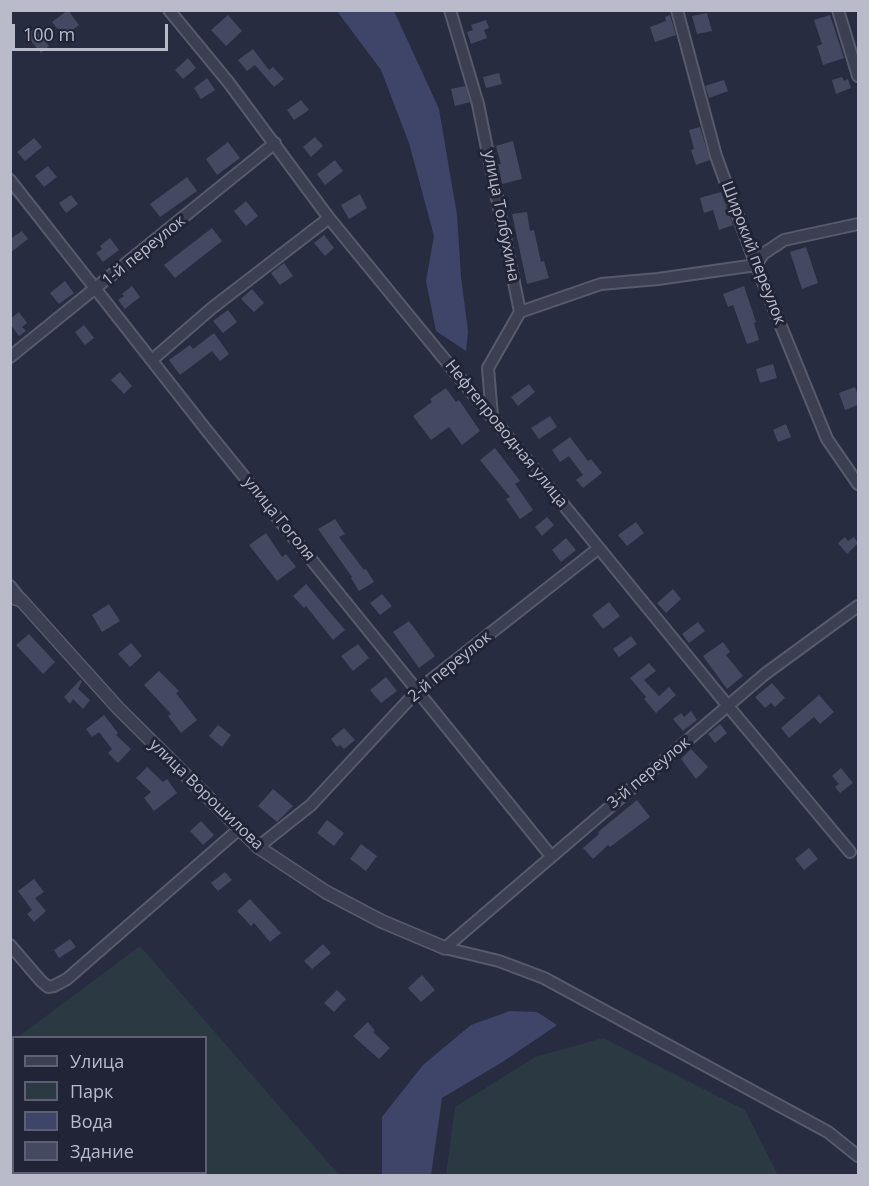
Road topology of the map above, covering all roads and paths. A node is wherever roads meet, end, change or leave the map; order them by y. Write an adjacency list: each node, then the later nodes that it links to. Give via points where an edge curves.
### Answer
1 (169, 10): 6 (street, Нефтепроводная улица)
2 (450, 10): 12 (street, улица Толбухина, via 478,104)
3 (677, 10): 10 (street, Широкий переулок, via 716,156)
4 (838, 10): 5 (street)
5 (858, 76)
6 (275, 143): 8 (street, Нефтепроводная улица); 11 (street, 1-й переулок)
7 (10, 180): 11 (street, улица Гоголя)
8 (329, 218): 14 (street); 15 (street, Нефтепроводная улица)
9 (858, 224): 10 (street, via 784,240 763,254)
10 (756, 265): 12 (street, via 601,284); 16 (street, Широкий переулок, via 827,439)
11 (97, 289): 13 (street, 1-й переулок); 14 (street, улица Гоголя)
12 (520, 312): 15 (street, via 488,368)
13 (10, 357)
14 (153, 359): 21 (street, улица Гоголя)
15 (492, 417): 17 (street, Нефтепроводная улица)
16 (858, 484)
17 (600, 548): 21 (street, 2-й переулок); 22 (street, Нефтепроводная улица)
18 (10, 586): 19 (street, улица Ворошилова)
19 (16, 598): 23 (street, улица Ворошилова)
20 (858, 606): 22 (street, 3-й переулок)
21 (418, 690): 24 (street, 2-й переулок, via 310,805); 26 (street, улица Гоголя)
22 (728, 706): 25 (street, Нефтепроводная улица); 26 (street, 3-й переулок)
23 (238, 830): 24 (street, улица Ворошилова); 27 (street, via 54,987 48,987)
24 (258, 847): 28 (street, улица Ворошилова, via 326,892)
25 (850, 852)
26 (551, 856): 28 (street, 3-й переулок)
27 (10, 945)
28 (445, 948): 29 (street, via 500,960 544,978 828,1132)
29 (858, 1156)

